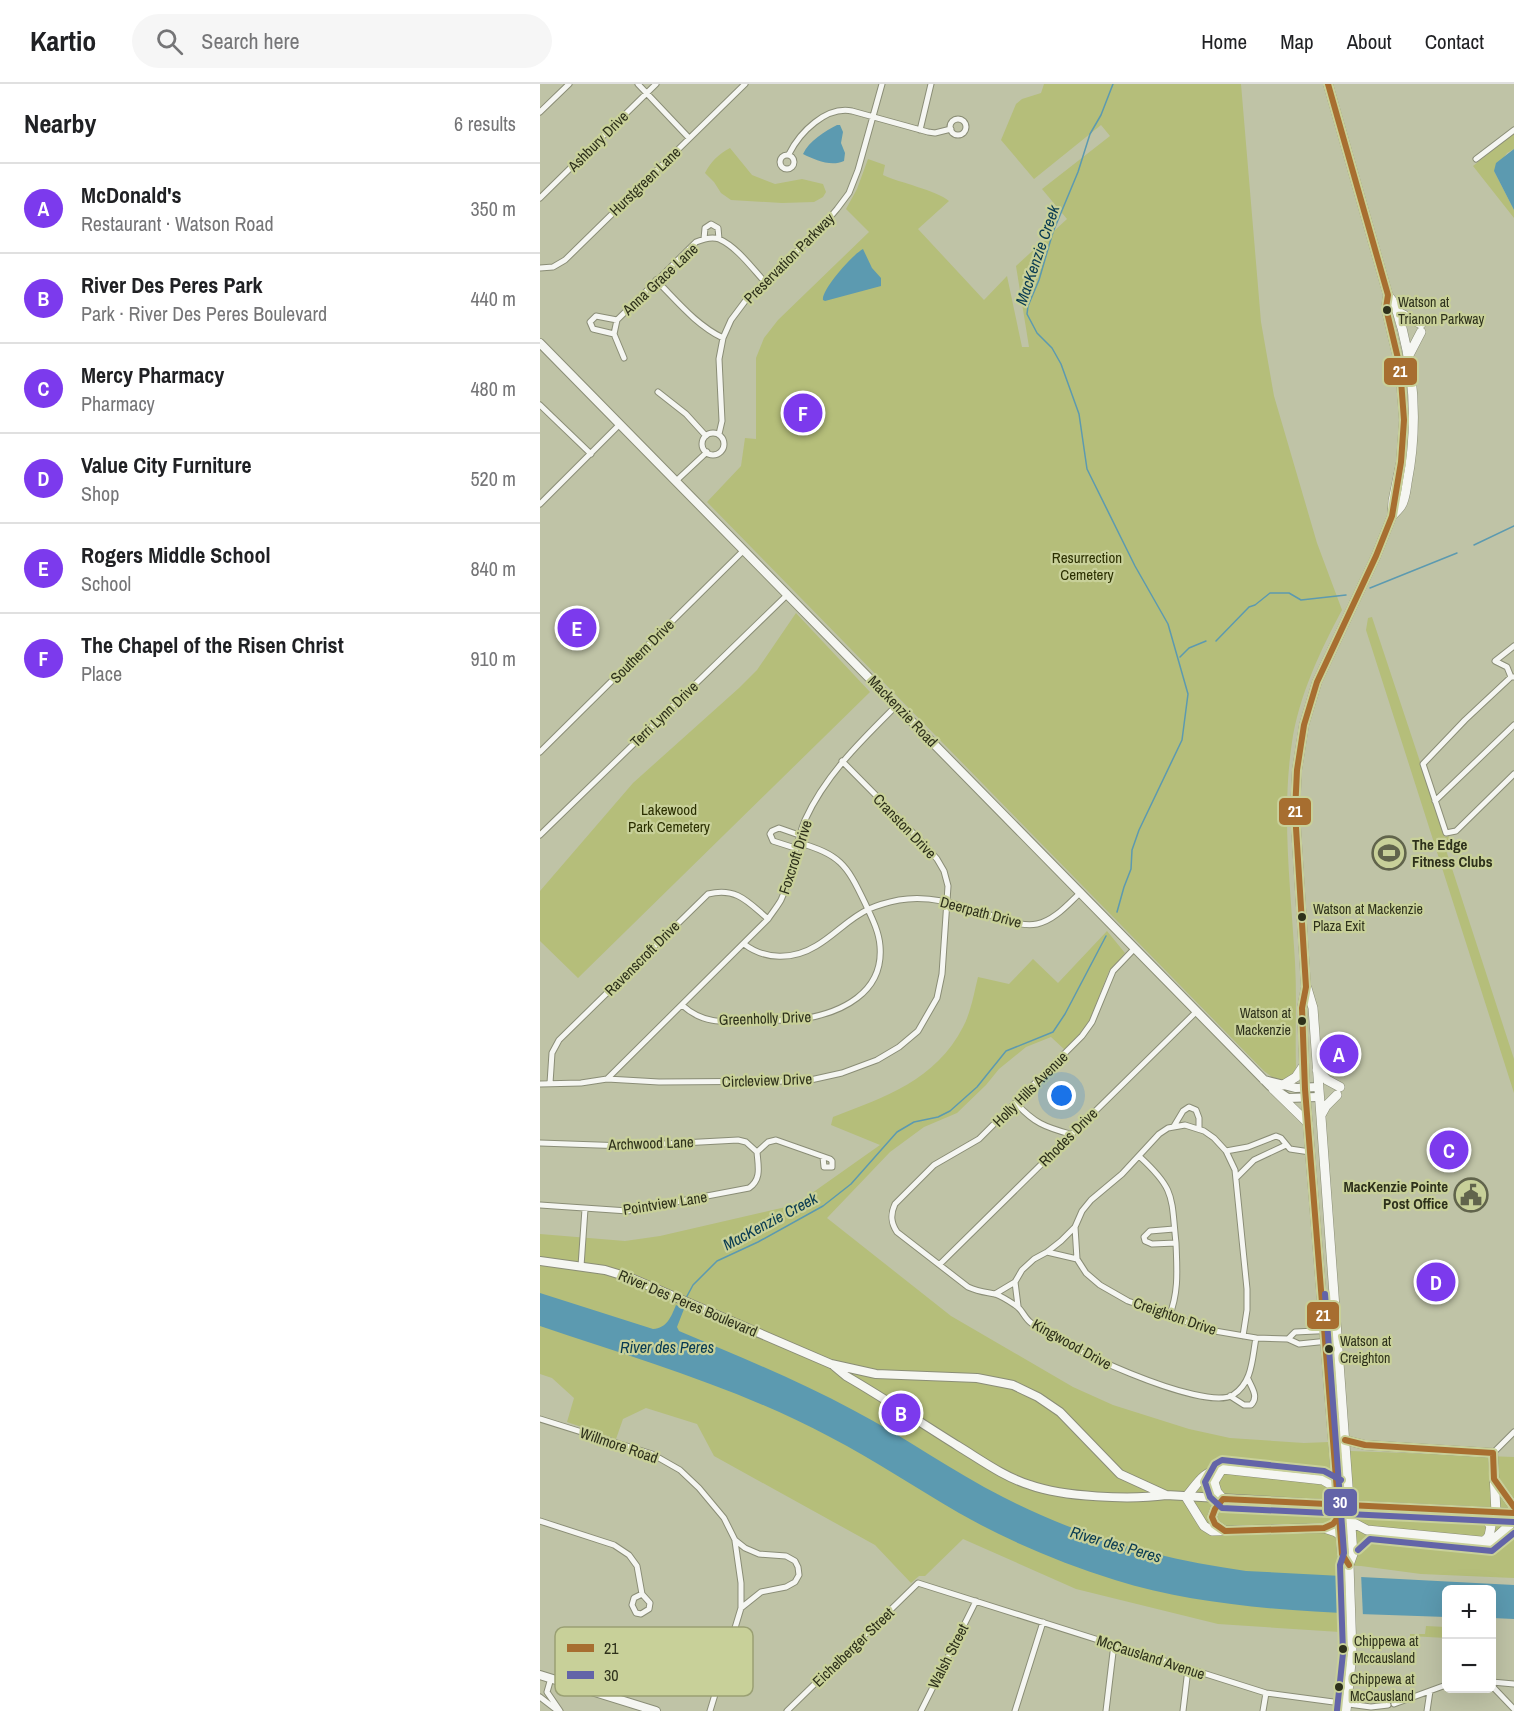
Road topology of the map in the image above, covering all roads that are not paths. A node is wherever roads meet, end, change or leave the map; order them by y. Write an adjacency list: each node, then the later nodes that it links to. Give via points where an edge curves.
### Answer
1 (569, 84): 9 (street)
2 (638, 84): 8 (street)
3 (656, 84): 8 (street, Ashbury Drive)
4 (745, 84): 14 (street, Hurstgreen Lane)
5 (882, 84): 10 (street, Preservation Parkway)
6 (931, 84): 12 (street)
7 (1328, 84): 23 (main road)
8 (646, 93): 14 (street); 17 (street, Ashbury Drive)
9 (540, 112)
10 (873, 117): 12 (street); 15 (street, via 845,110 828,114); 22 (street, Preservation Parkway, via 849,193 820,229)
11 (951, 129): 12 (street, via 935,133)
12 (920, 130)
13 (1514, 130): 16 (street)
14 (689, 138): 20 (street, Hurstgreen Lane, via 565,260 553,267)
15 (789, 154)
16 (1476, 159)
17 (540, 198)
18 (704, 239): 19 (street, Anna Grace Lane); 19 (street, Anna Grace Lane, via 705,228 711,224 718,228); 21 (street, Anna Grace Lane, via 689,248)
19 (719, 239): 22 (street, Anna Grace Lane)
20 (540, 268)
21 (657, 280): 25 (street, Anna Grace Lane); 27 (street, via 694,319)
22 (765, 282): 27 (street, Preservation Parkway, via 731,320)
23 (1388, 295): 24 (main road); 40 (main road, via 1386,308 1400,368 1404,420)
24 (1398, 312): 29 (main road); 29 (main road, via 1421,328)
25 (617, 320): 26 (street, Anna Grace Lane); 26 (street, Anna Grace Lane, via 596,316 590,322 593,329)
26 (614, 334): 30 (street)
27 (723, 338): 34 (street, Preservation Parkway, via 719,359)
28 (540, 343): 33 (main road, Mackenzie Road)
29 (1408, 357): 40 (main road, via 1414,411 1412,449 1402,504)
30 (624, 358)
31 (658, 392): 35 (street)
32 (540, 405): 37 (street)
33 (620, 424): 37 (street); 38 (main road, Mackenzie Road)
34 (719, 434): 35 (street); 36 (street, Preservation Parkway, via 724,443 722,450 716,454)
35 (706, 436): 36 (street)
36 (706, 452): 38 (street, Preservation Parkway)
37 (591, 454): 39 (street)
38 (676, 481): 41 (main road, Mackenzie Road)
39 (540, 504)
40 (1392, 516): 59 (main road, via 1377,556 1319,675 1301,741 1295,812)
41 (744, 550): 42 (main road, Mackenzie Road); 47 (street, Southern Drive)
42 (788, 594): 45 (main road, Mackenzie Road); 51 (street, Terri Lynn Drive)
43 (1514, 646): 44 (street, via 1495,661 1507,667)
44 (1513, 677): 50 (street, via 1423,764)
45 (897, 705): 48 (street, Foxcroft Drive); 53 (main road, Mackenzie Road)
46 (1514, 725): 50 (street)
47 (540, 752)
48 (842, 761): 52 (street, Foxcroft Drive, via 815,802); 54 (street, Cranston Drive, via 937,859 948,886)
49 (1514, 774): 50 (street, via 1456,831 1446,833)
50 (1435, 801)
51 (540, 835)
52 (797, 842): 55 (street, Greenholly Drive, via 832,855 842,864); 56 (street, Foxcroft Drive, via 787,884)
53 (1081, 892): 54 (street, Deerpath Drive, via 1051,918 1027,925); 58 (main road, Mackenzie Road)
54 (947, 901): 55 (street, Deerpath Drive, via 901,900); 64 (street, Circleview Drive, via 942,974 936,998 918,1031 878,1060 806,1080)
55 (868, 909): 57 (street, Deerpath Drive, via 804,952 772,956 759,954); 60 (street, Greenholly Drive, via 878,932 880,960 869,987 846,1007 799,1020 713,1021 693,1015)
56 (768, 919): 57 (street, Foxcroft Drive); 66 (street, Ravenscroft Drive, via 732,892 708,894 559,1040 552,1053)
57 (744, 944): 60 (street, Foxcroft Drive)
58 (1135, 948): 61 (main road, Mackenzie Road); 72 (street, Holly Hills Avenue, via 1113,971 1082,1036)
59 (1306, 987): 62 (main road, via 1302,1008); 63 (main road, via 1313,1008)
60 (682, 1005): 64 (street, Foxcroft Drive)
61 (1197, 1011): 65 (main road, Mackenzie Road); 77 (street, Rhodes Drive)
62 (1304, 1065): 68 (main road, via 1296,1077); 71 (main road)
63 (1317, 1070): 70 (main road); 73 (main road, via 1339,1091)
64 (607, 1079): 66 (street, Circleview Drive)
65 (1264, 1080): 68 (main road, Mackenzie Road); 69 (main road, Mackenzie Road)
66 (550, 1083): 67 (street, Circleview Drive)
67 (540, 1084)
68 (1282, 1085): 71 (main road, Mackenzie Road)
69 (1273, 1089): 71 (main road, Mackenzie Road, via 1288,1098); 74 (main road)
70 (1318, 1092): 71 (main road, Mackenzie Road); 73 (main road)
71 (1305, 1094): 74 (main road)
72 (1016, 1103): 77 (street, via 1035,1122); 86 (street, Holly Hills Avenue, via 974,1143 934,1165)
73 (1320, 1117): 102 (main road)
74 (1308, 1123): 82 (main road)
75 (1174, 1126): 76 (street); 76 (street, via 1189,1107 1198,1113); 84 (street, via 1159,1134)
76 (1198, 1128): 80 (street)
77 (1070, 1134): 95 (street, Rhodes Drive)
78 (540, 1143): 81 (street, Archwood Lane, via 626,1146 738,1140)
79 (1286, 1145): 80 (street, via 1276,1136 1248,1148); 82 (street); 85 (street, via 1254,1160)
80 (1226, 1151): 85 (street)
81 (758, 1152): 83 (street, via 776,1140); 88 (street, Pointview Lane, via 759,1177 749,1188 628,1211)
82 (1310, 1152): 101 (main road)
83 (823, 1157)
84 (1140, 1157): 89 (street, via 1091,1200); 90 (street, via 1160,1175 1168,1189)
85 (1237, 1177): 103 (street, via 1247,1289)
86 (895, 1204): 95 (street, Kingwood Drive, via 891,1219 897,1232)
87 (540, 1205): 88 (street, Pointview Lane)
88 (585, 1209): 96 (street)
89 (1076, 1227): 92 (street); 93 (street)
90 (1174, 1229): 91 (street); 91 (street, via 1150,1231 1144,1237 1148,1244)
91 (1176, 1243): 100 (street, via 1178,1285)
92 (1047, 1252): 93 (street); 97 (street, via 1022,1270)
93 (1077, 1259): 100 (street, Creighton Drive, via 1100,1285)
94 (540, 1261): 96 (main road, River Des Peres Boulevard)
95 (939, 1264): 98 (street, Kingwood Drive, via 968,1287)
96 (581, 1266): 107 (main road, River Des Peres Boulevard, via 624,1275)
97 (1015, 1282): 98 (street); 99 (street)
98 (995, 1294): 99 (street, Kingwood Drive)
99 (1018, 1306): 109 (street, Kingwood Drive, via 1029,1321 1051,1335 1125,1372 1216,1399)
100 (1169, 1317): 103 (street, Creighton Drive)
101 (1325, 1329): 102 (street, Creighton Drive); 105 (street, Creighton Drive, via 1295,1332); 106 (main road)
102 (1337, 1335): 106 (street, Creighton Drive); 112 (main road)
103 (1243, 1336): 104 (street, Creighton Drive)
104 (1257, 1338): 105 (street, Creighton Drive); 108 (street)
105 (1288, 1339): 106 (street, Creighton Drive, via 1299,1344)
106 (1326, 1342): 117 (main road)
107 (831, 1364): 121 (main road, River Des Peres Boulevard, via 1018,1481 1070,1493 1146,1498); 121 (main road, River Des Peres Boulevard, via 876,1374 977,1378 1013,1385 1060,1412 1120,1474)
108 (1248, 1379): 109 (street); 109 (street, Kingwood Drive, via 1254,1403 1244,1405)
109 (1230, 1396)
110 (540, 1419): 136 (street, Willmore Road, via 652,1454 680,1470 724,1518)
111 (1514, 1432): 114 (street)
112 (1346, 1440): 113 (main road); 115 (main road)
113 (1365, 1445): 114 (main road); 115 (main road)
114 (1493, 1453): 118 (main road)
115 (1347, 1457): 130 (main road)
116 (1222, 1469): 119 (main road); 122 (main road, via 1205,1474); 123 (main road, via 1214,1486)
117 (1336, 1472): 119 (main road); 120 (main road)
118 (1494, 1479): 124 (main road); 126 (main road)
119 (1323, 1480): 120 (main road)
120 (1337, 1488): 128 (main road)
121 (1166, 1495): 122 (main road, River Des Peres Boulevard)
122 (1186, 1497): 123 (main road, River Des Peres Boulevard); 134 (main road, via 1204,1526 1212,1531)
123 (1223, 1499): 125 (main road, River Des Peres Boulevard, bridge); 134 (main road, via 1212,1517)
124 (1514, 1506)
125 (1479, 1512): 126 (main road, River Des Peres Boulevard); 137 (main road, via 1491,1526)
126 (1496, 1513): 127 (main road, River Des Peres Boulevard)
127 (1514, 1513)
128 (1339, 1516): 132 (main road); 135 (main road)
129 (540, 1521): 141 (street, via 614,1545 637,1566)
130 (1350, 1521): 133 (main road); 138 (main road)
131 (1514, 1521): 137 (main road, via 1494,1540)
132 (1324, 1528): 134 (main road); 135 (main road)
133 (1367, 1530): 137 (main road); 138 (main road)
134 (1225, 1531)
135 (1341, 1536): 139 (main road, via 1343,1558)
136 (735, 1540): 143 (street, Willmore Road); 143 (street, via 759,1554 786,1556 795,1561 799,1575 795,1582 761,1592)
137 (1484, 1542)
138 (1352, 1543): 139 (main road)
139 (1349, 1565): 161 (main road, via 1352,1665)
140 (918, 1583): 142 (street, McCausland Avenue); 166 (street, Eichelberger Street)
141 (642, 1594)
142 (976, 1601): 144 (street, McCausland Avenue); 167 (street, Walsh Street)
143 (741, 1608): 145 (street, Willmore Road)
144 (1043, 1622): 146 (street, McCausland Avenue); 168 (street)
145 (735, 1627)
146 (1114, 1644): 147 (street, McCausland Avenue); 169 (street)
147 (1188, 1669): 156 (street, McCausland Avenue); 170 (street)
148 (540, 1675): 149 (main road)
149 (551, 1678): 150 (main road); 163 (street, via 547,1692)
150 (555, 1679)
151 (1496, 1684): 152 (street)
152 (1514, 1684)
153 (1442, 1686): 155 (street, McCausland Avenue)
154 (1496, 1689): 160 (street)
155 (1430, 1690): 161 (street, McCausland Avenue, via 1391,1705); 172 (street)
156 (1266, 1693): 161 (street, McCausland Avenue); 171 (street)
157 (608, 1696): 164 (main road)
158 (715, 1696): 165 (street, Willmore Road)
159 (540, 1697): 163 (street)
160 (1508, 1702): 162 (street); 173 (street)
161 (1347, 1707)
162 (1514, 1709)
163 (559, 1711)
164 (656, 1711)
165 (710, 1711)
166 (787, 1711)
167 (921, 1711)
168 (1014, 1711)
169 (1106, 1711)
170 (1183, 1711)
171 (1263, 1711)
172 (1427, 1711)
173 (1506, 1711)

